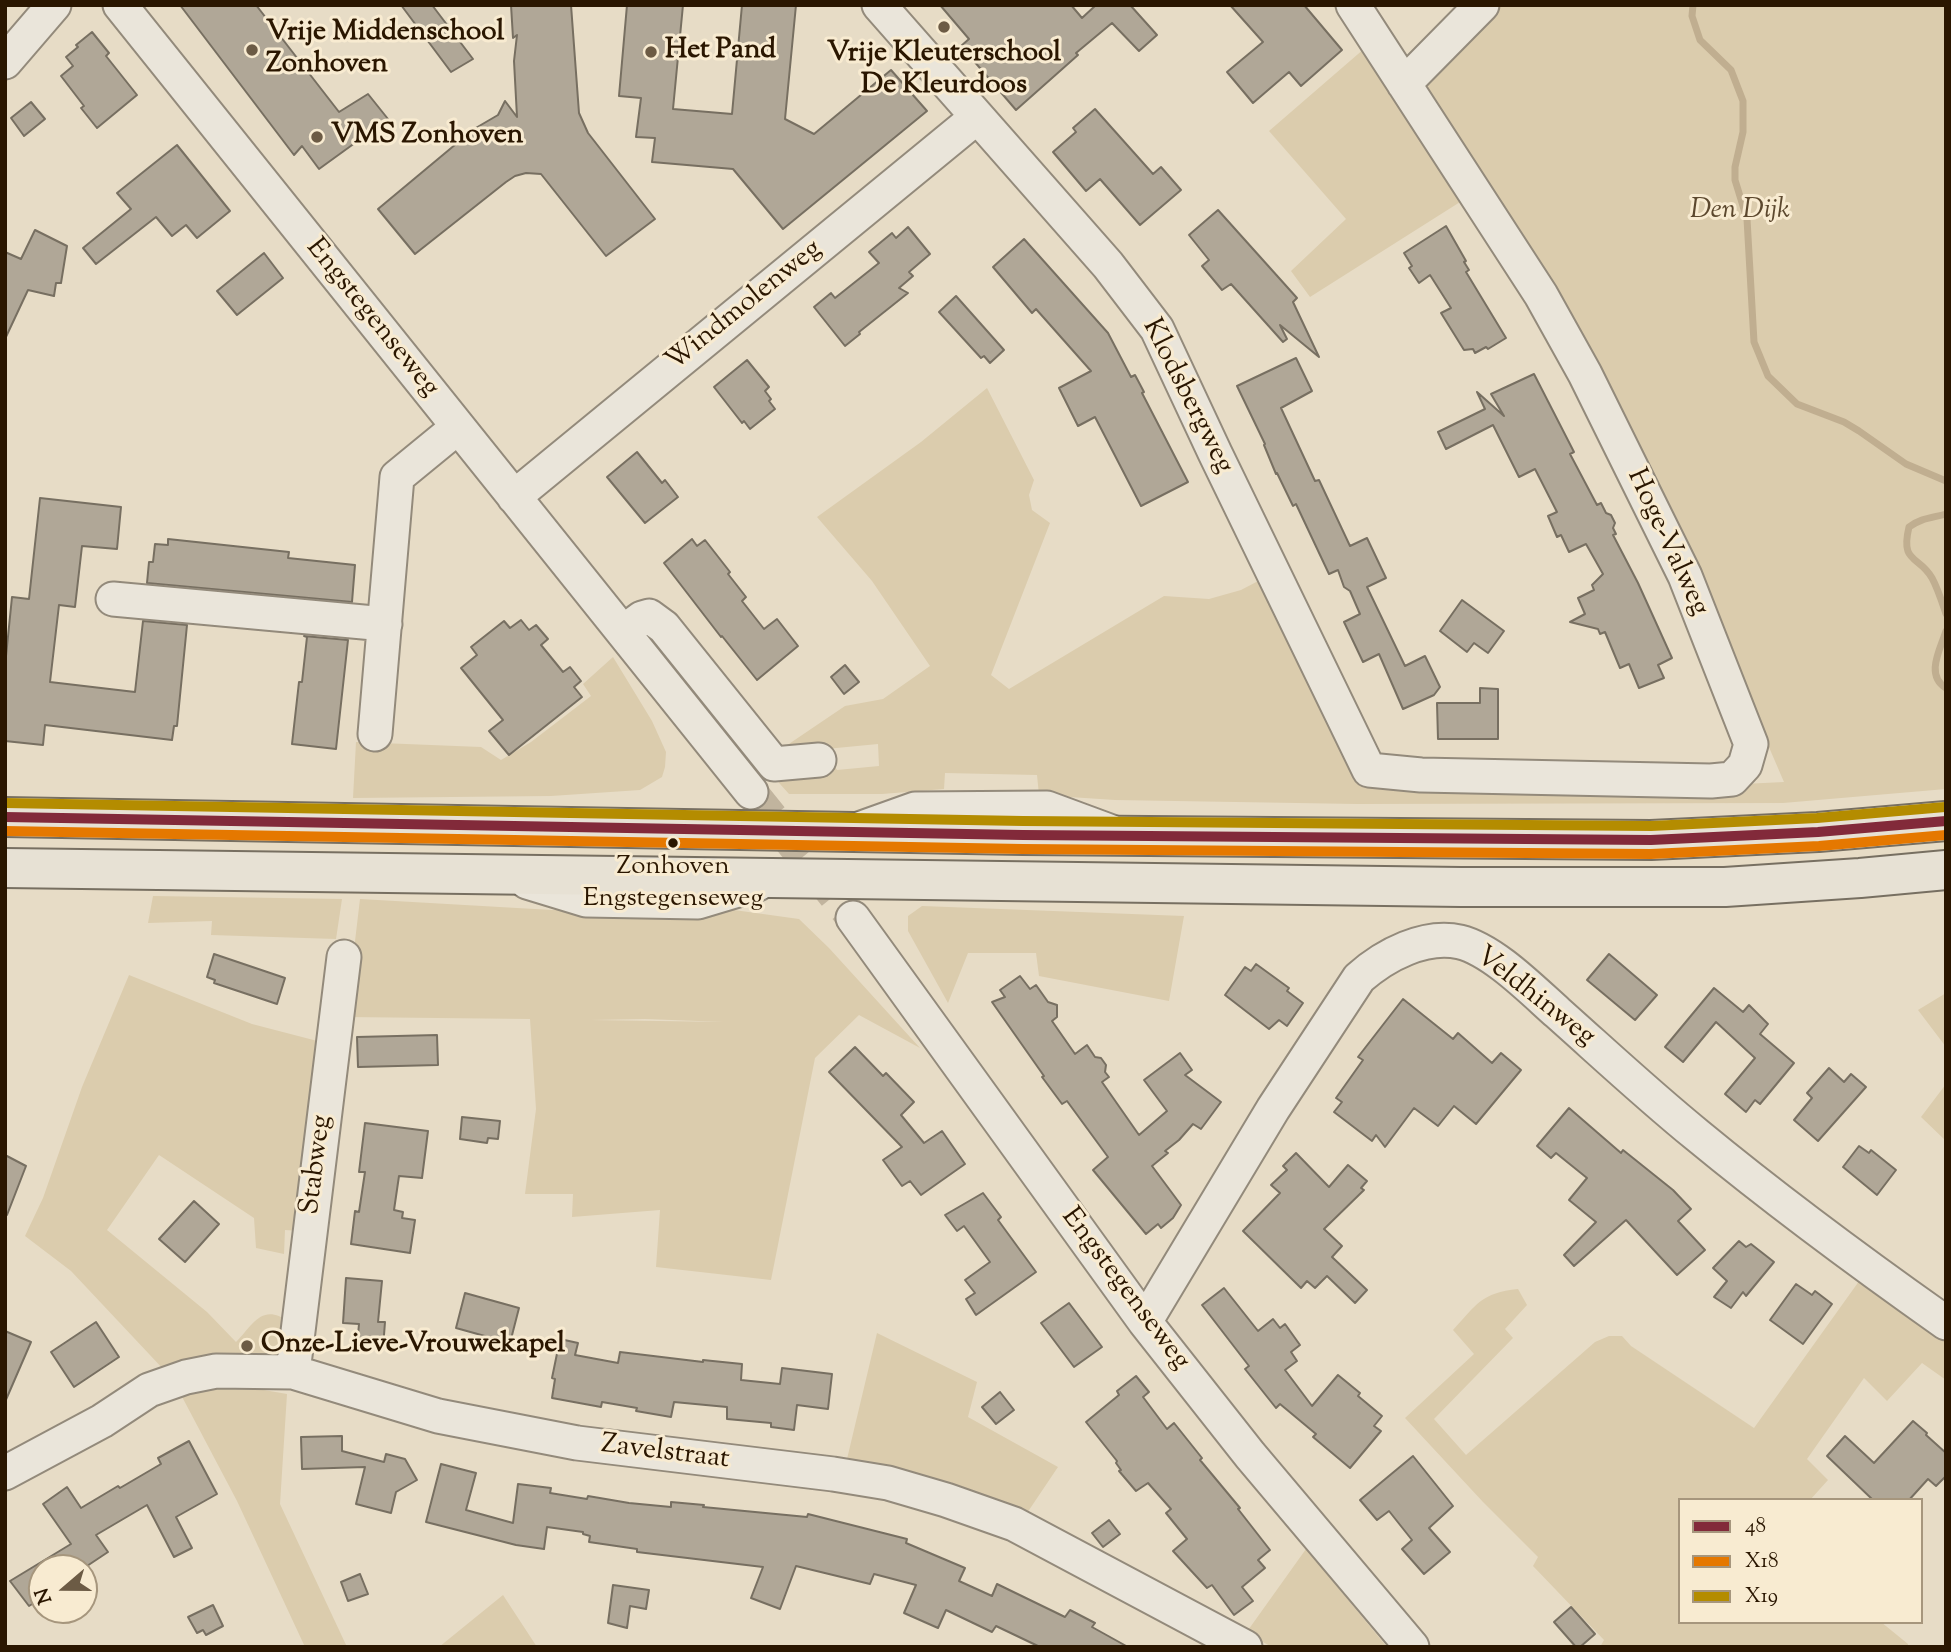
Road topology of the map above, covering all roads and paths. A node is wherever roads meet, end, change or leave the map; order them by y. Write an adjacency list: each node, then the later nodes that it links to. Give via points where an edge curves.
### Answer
1 (54, 5): 6 (street)
2 (120, 5): 9 (street, Engstegenseweg)
3 (879, 5): 8 (street, Klodsbergweg)
4 (1353, 5): 7 (street, Hoge-Valweg)
5 (1482, 5): 7 (street)
6 (5, 62)
7 (1404, 84): 16 (street, Hoge-Valweg, via 1541,295 1585,374 1685,576 1751,744 1745,765 1732,779 1711,781)
8 (977, 117): 10 (street, Windmolenweg); 16 (street, Klodsbergweg, via 1108,265 1157,329)
9 (458, 427): 10 (street, Engstegenseweg); 12 (street, via 397,477)
10 (514, 497): 13 (street, Engstegenseweg)
11 (113, 599): 12 (street)
12 (385, 625): 14 (street)
13 (623, 632): 15 (street, via 642,618 656,620 774,764); 17 (street, Engstegenseweg)
14 (376, 734)
15 (819, 760)
16 (1369, 770)
17 (751, 792)
18 (5, 817): 19 (highway, via 1651,840)
19 (1946, 821)
20 (5, 868): 21 (highway, via 1461,887 1711,887)
21 (1946, 870)
22 (853, 919): 24 (street, Engstegenseweg)
23 (344, 957): 26 (street, Stabweg)
24 (1145, 1322): 25 (street, Veldhinweg, via 1273,1109 1359,978 1374,964 1431,941 1460,942 1487,953 1696,1135 1855,1259); 31 (street, Engstegenseweg)
25 (1946, 1323)
26 (293, 1372): 27 (street, Zavelstraat, via 216,1371 186,1377 149,1390); 30 (street, Zavelstraat, via 438,1416 577,1443 888,1483 1014,1524)
27 (71, 1437): 28 (street, Zavelstraat, via 27,1448); 29 (street, Zavelstraat)
28 (5, 1448)
29 (5, 1473)
30 (1245, 1647)
31 (1412, 1647)

